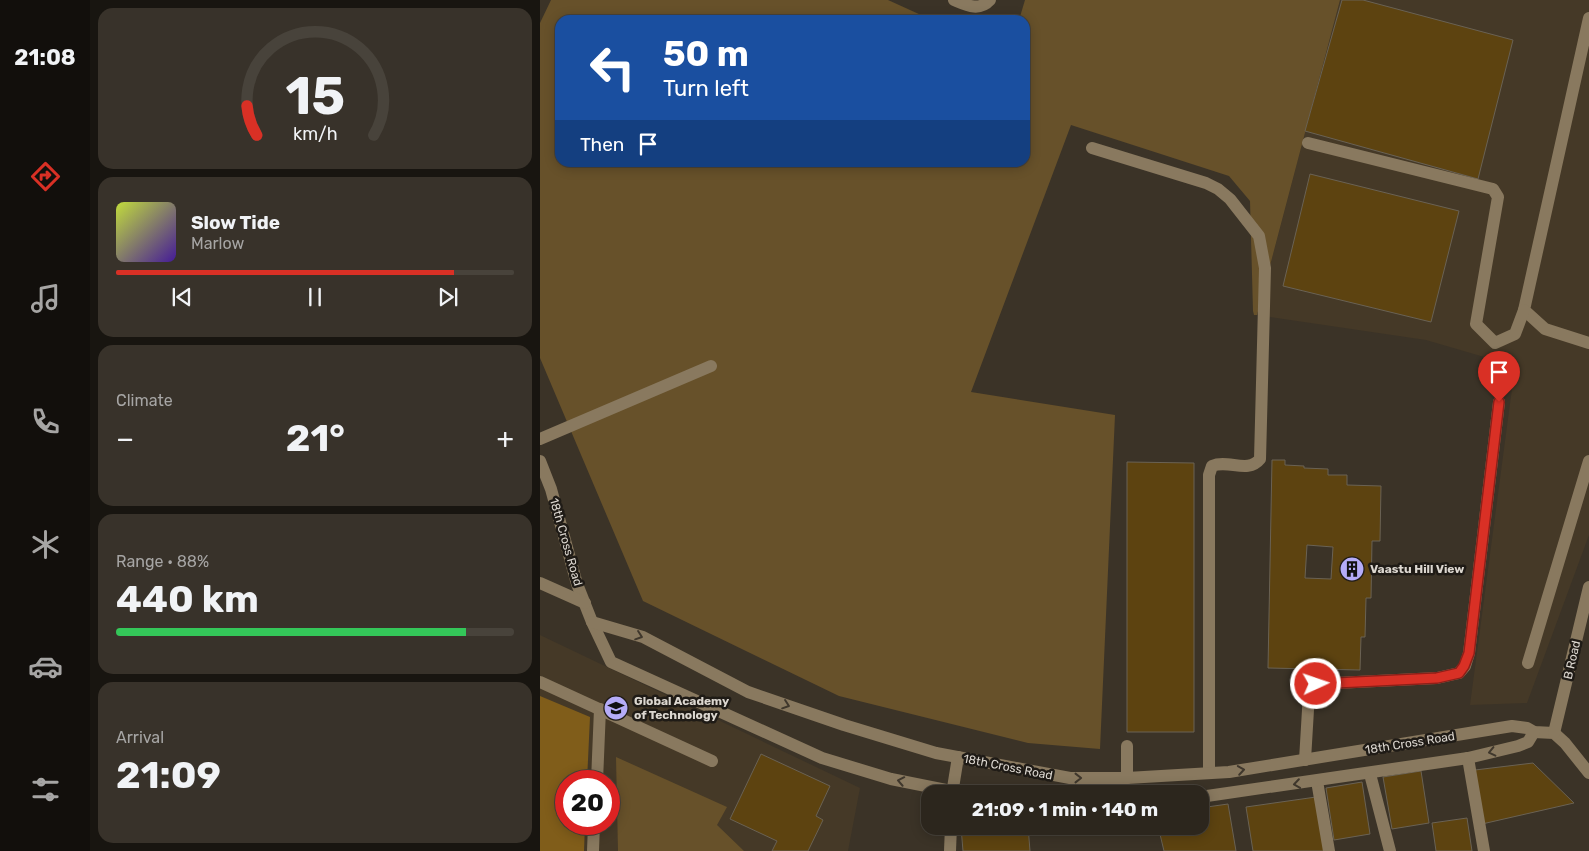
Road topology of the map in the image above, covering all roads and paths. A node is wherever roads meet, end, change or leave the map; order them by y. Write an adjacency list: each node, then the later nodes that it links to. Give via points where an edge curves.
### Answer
1 (954, 0): 2 (street, via 977,8)
2 (990, 0)
3 (1589, 18): 6 (street)
4 (1308, 143): 6 (street, via 1493,189 1498,197 1476,324 1495,343 1515,334)
5 (1092, 148): 29 (street, via 1218,189 1259,236 1262,250 1265,268 1260,459 1256,465 1246,467 1219,463 1212,466 1210,475)
6 (1524, 310): 7 (street, via 1545,329)
7 (1589, 343)
8 (711, 366): 10 (street)
9 (1499, 402): 25 (street, via 1469,653 1464,666 1459,673 1437,678 1316,684 1309,692)
10 (540, 439)
11 (1589, 460): 17 (street)
12 (540, 461): 15 (street, 18th Cross Road, via 552,489)
13 (540, 583): 15 (street)
14 (1589, 587): 21 (street, B Road)
15 (585, 603): 16 (street, 18th Cross Road)
16 (592, 622): 23 (street, 18th Cross Road, one-way to 23, via 643,637 748,692 844,725); 33 (street, 18th Cross Road, one-way to 16, via 822,758 611,662)
17 (1528, 663)
18 (540, 682): 19 (street)
19 (600, 709): 26 (street); 27 (street)
20 (1534, 732): 21 (street, 18th Cross Road); 24 (street, 18th Cross Road, one-way to 24, via 1528,742 1518,746); 25 (street, 18th Cross Road, via 1512,726)
21 (1554, 733): 28 (street)
22 (1128, 746): 31 (street)
23 (958, 757): 31 (street, 18th Cross Road, one-way to 31, via 1070,778); 34 (street)
24 (1468, 758): 30 (street, 18th Cross Road); 42 (street)
25 (1305, 760): 29 (street, 18th Cross Road, one-way to 25)
26 (712, 761)
27 (597, 770)
28 (1589, 773)
29 (1209, 774): 31 (street, 18th Cross Road)
30 (1370, 774): 32 (street, 18th Cross Road); 41 (street)
31 (1127, 778)
32 (1317, 781): 35 (street, 18th Cross Road, one-way to 35); 40 (street)
33 (921, 785)
34 (953, 785)
35 (1209, 797)
36 (594, 835): 38 (street)
37 (951, 835): 39 (street)
38 (593, 851)
39 (950, 851)
40 (1330, 851)
41 (1390, 851)
42 (1484, 851)

